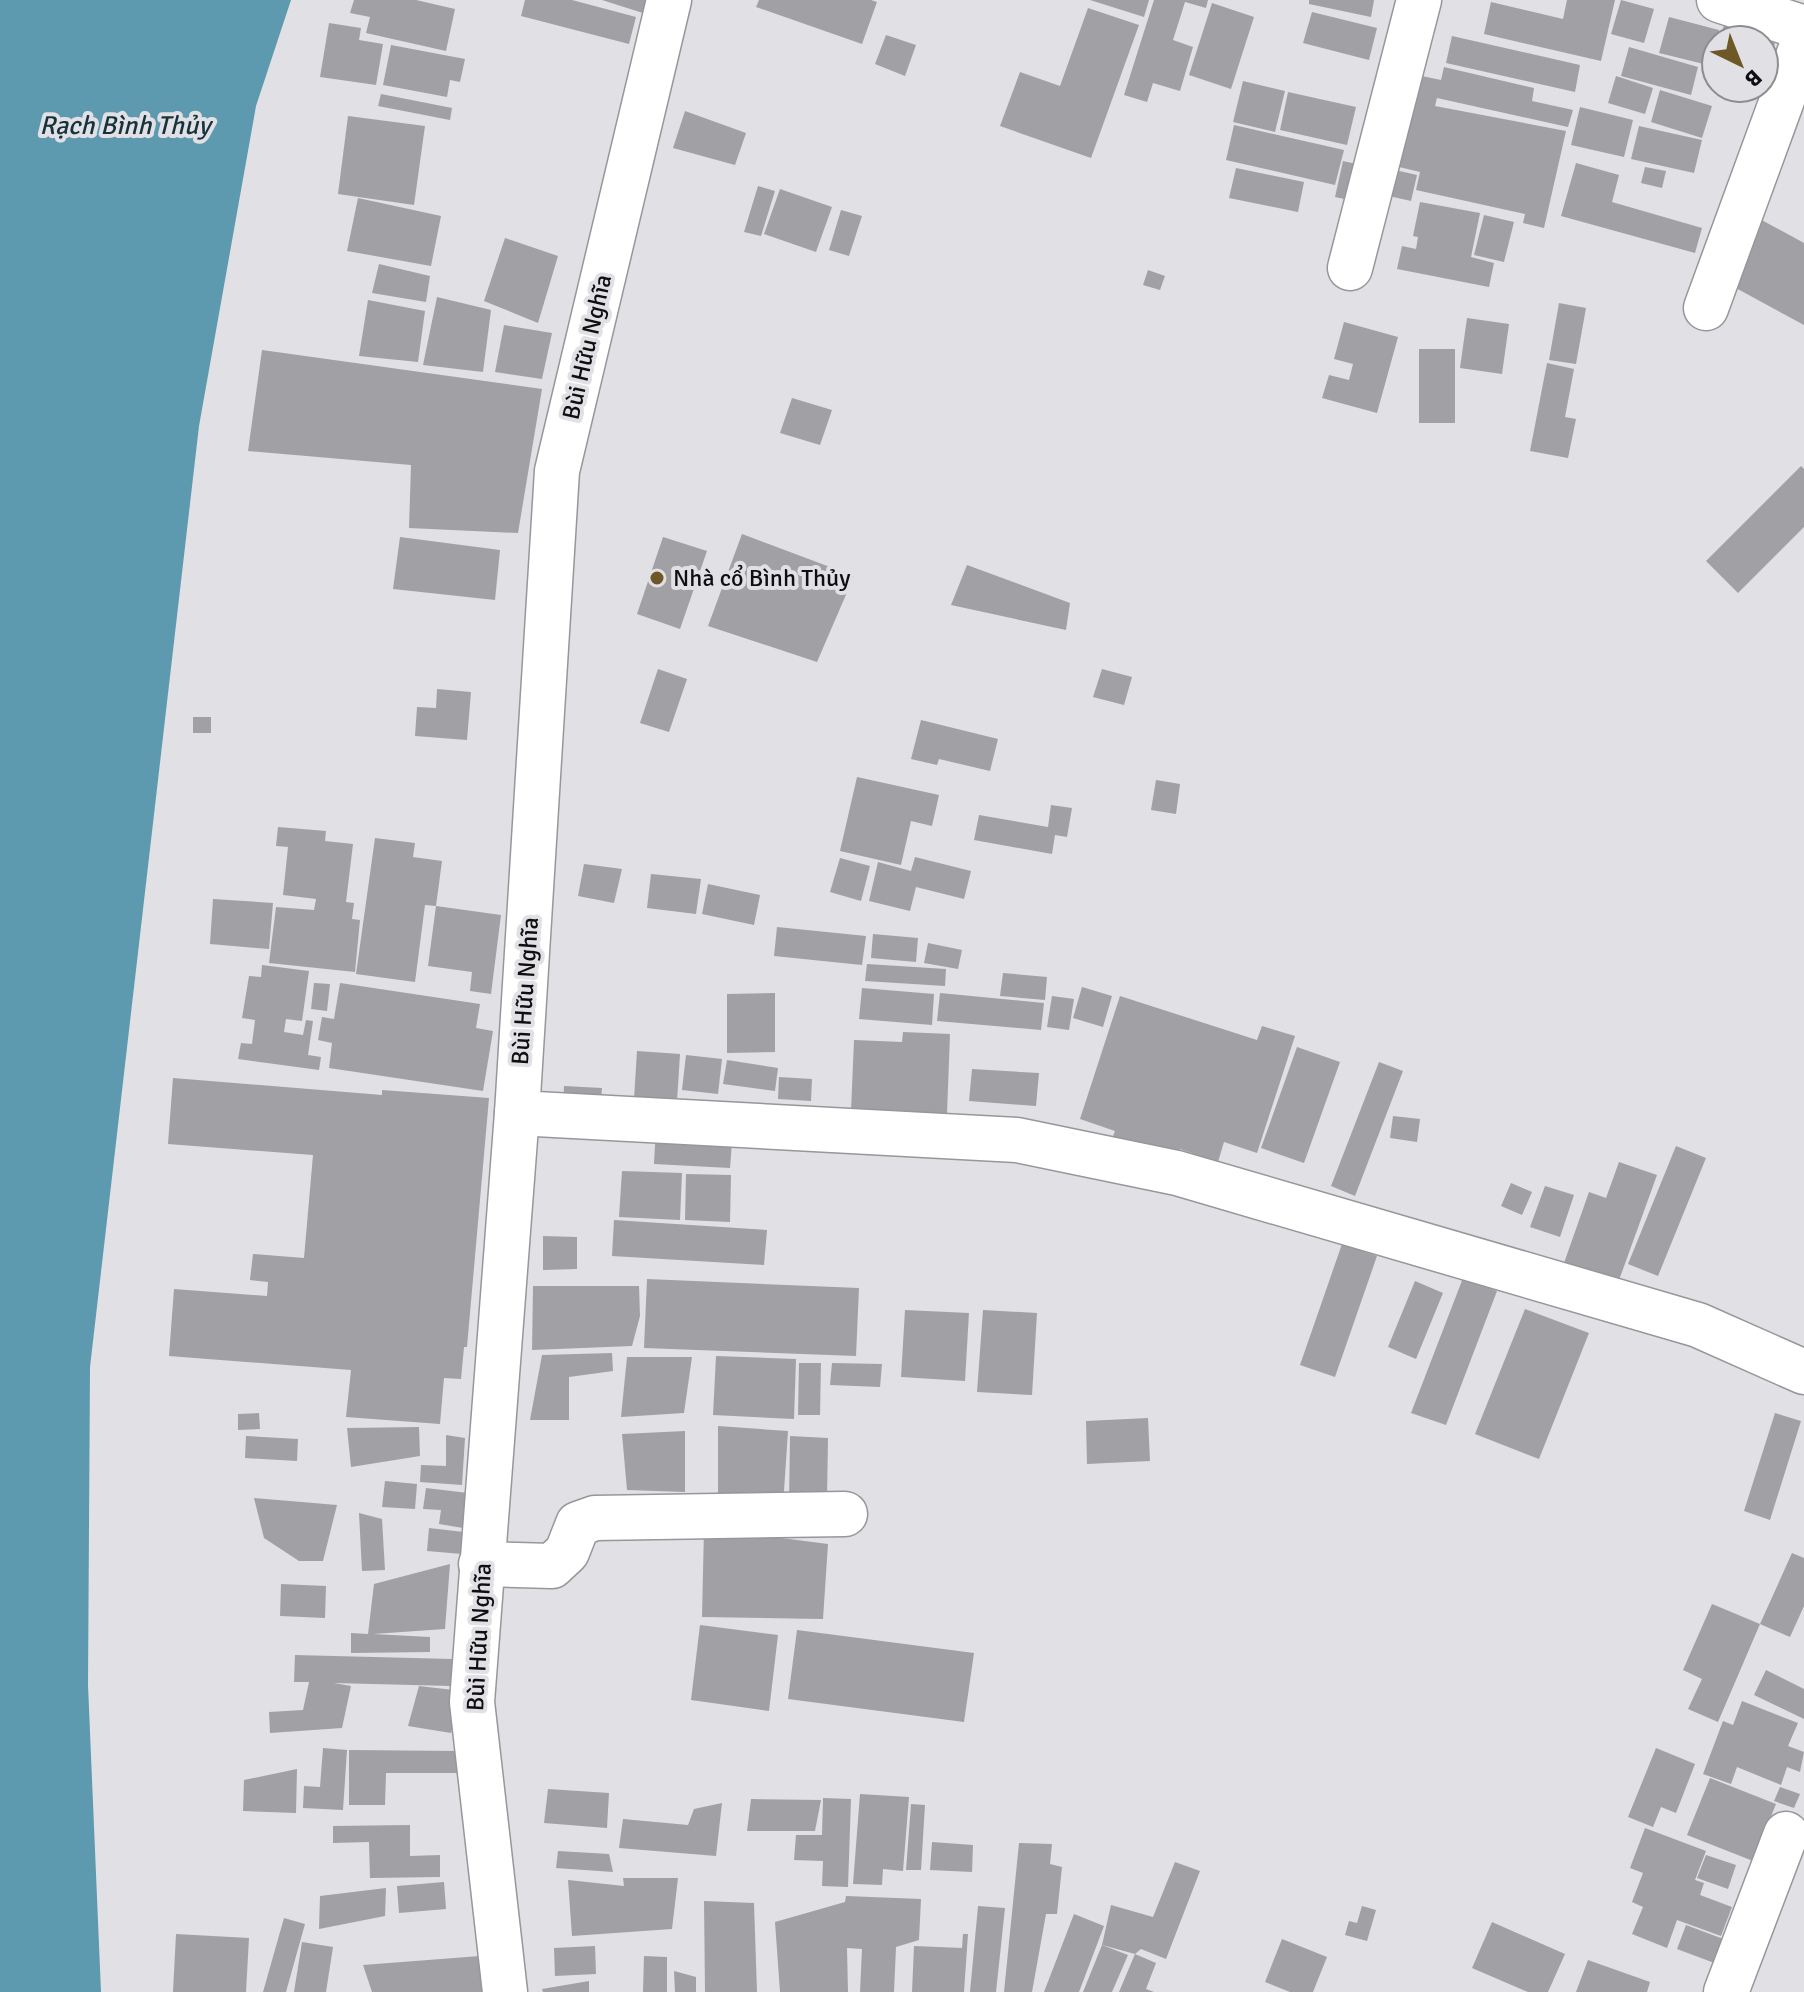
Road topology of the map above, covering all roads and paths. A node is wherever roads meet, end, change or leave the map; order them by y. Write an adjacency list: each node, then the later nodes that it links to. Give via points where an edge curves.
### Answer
1 (669, 0): 8 (street, Bùi Hữu Nghĩa, via 557,471)
2 (1419, 0): 6 (street)
3 (1719, 0): 4 (street)
4 (1804, 28)
5 (1804, 40): 7 (street)
6 (1350, 268)
7 (1706, 308)
8 (517, 1113): 9 (street, via 1017,1140 1177,1173 1683,1320); 11 (street, Bùi Hữu Nghĩa)
9 (1804, 1372)
10 (845, 1514): 11 (street, via 595,1518 578,1524 567,1552 552,1566)
11 (481, 1564): 13 (street, Bùi Hữu Nghĩa, via 472,1702)
12 (1786, 1834): 14 (street)
13 (505, 1992)
14 (1726, 1992)

